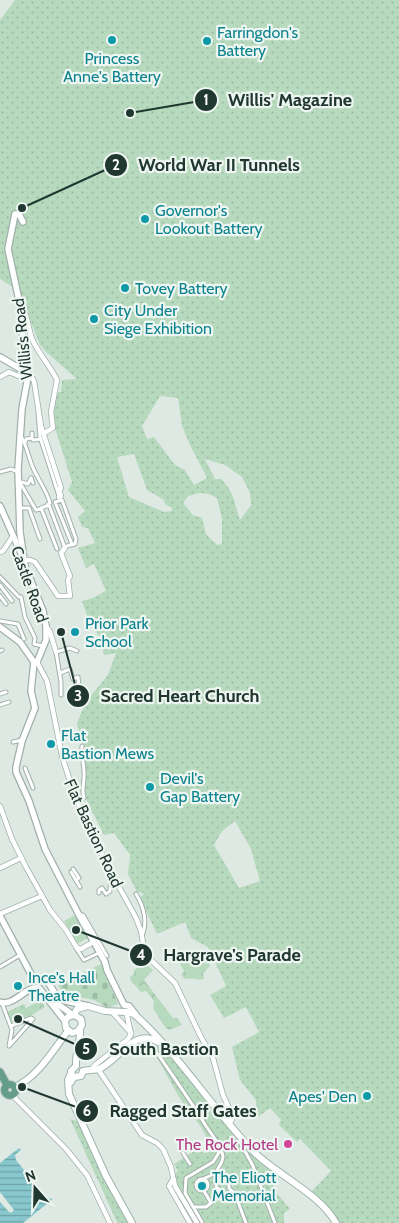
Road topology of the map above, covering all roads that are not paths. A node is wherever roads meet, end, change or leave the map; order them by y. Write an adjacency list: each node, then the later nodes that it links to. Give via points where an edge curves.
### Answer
1 (23, 222): 2 (street, Willis’s Road, via 20,214 15,214 8,249)
2 (20, 305): 4 (street, Willis’s Road); 9 (street, via 37,348 57,379 51,412 53,428)
3 (0, 358): 4 (street, via 19,368)
4 (26, 367): 6 (street, Willis’s Road)
5 (0, 377): 6 (street, via 9,372)
6 (28, 378): 7 (street, via 33,380); 10 (street, Willis’s Road)
7 (38, 409): 9 (street); 11 (street)
8 (32, 433): 13 (street, via 32,438 26,439)
9 (44, 433): 19 (street, via 61,488)
10 (20, 437): 13 (street); 15 (street, Willis’s Road)
11 (41, 439): 12 (street); 19 (street)
12 (33, 440)
13 (25, 444): 16 (street)
14 (0, 472): 15 (street, via 11,469)
15 (19, 477): 17 (street, via 26,485); 21 (street, Willis’s Road); 22 (street)
16 (37, 477): 17 (street); 22 (street, via 50,503)
17 (31, 478): 18 (street)
18 (33, 483)
19 (59, 498): 24 (street, via 55,502); 30 (street, via 75,538 76,544)
20 (0, 506): 28 (street, Castle Road)
21 (19, 508): 29 (street, via 29,508); 34 (street, Willis’s Road)
22 (36, 508): 23 (street)
23 (42, 511): 25 (street, via 41,508 49,505); 27 (street)
24 (60, 512): 25 (street); 30 (street)
25 (52, 514): 26 (street)
26 (56, 524): 27 (street); 31 (street)
27 (48, 527): 32 (street)
28 (13, 536): 33 (street); 34 (street, Castle Road)
29 (40, 539)
30 (71, 545): 31 (street)
31 (64, 547): 34 (street, via 62,554 70,576 70,596 56,595 35,562)
32 (57, 549)
33 (0, 552)
34 (24, 560): 41 (street, Castle Road)
35 (0, 577): 43 (street, via 20,597)
36 (0, 585): 38 (street)
37 (0, 596): 39 (street)
38 (12, 601)
39 (6, 604)
40 (0, 621): 44 (street, via 18,624)
41 (46, 626): 45 (street, Castle Road); 47 (street)
42 (0, 627): 44 (street)
43 (33, 636): 44 (street); 45 (street, via 34,644)
44 (22, 641): 48 (street)
45 (44, 646): 48 (street, Castle Road)
46 (77, 651): 47 (street, via 70,648)
47 (56, 652): 49 (street)
48 (34, 662): 56 (street, Castle Road, via 31,691 35,708); 61 (street, Flat Bastion Road, via 47,681 62,756)
49 (60, 673): 50 (street, via 70,669 73,679 78,677); 53 (street)
50 (81, 688)
51 (6, 692): 52 (street)
52 (0, 694)
53 (61, 696)
54 (9, 702): 55 (street)
55 (0, 705)
56 (23, 740): 57 (street); 71 (street, Castle Road, via 16,772 45,849)
57 (14, 742)
58 (82, 746): 61 (street, via 84,798 78,800)
59 (25, 768): 60 (street)
60 (32, 788)
61 (78, 804): 73 (street, Flat Bastion Road)
62 (0, 806): 63 (street)
63 (21, 858): 64 (street); 70 (street)
64 (0, 868)
65 (72, 871): 66 (street)
66 (80, 887)
67 (110, 887): 68 (street, via 106,894 102,888)
68 (99, 892)
69 (136, 894): 73 (street, via 144,910)
70 (42, 896): 72 (street); 75 (street)
71 (79, 916): 74 (street, Castle Road); 76 (street, via 83,915)
72 (0, 917): 77 (street)
73 (142, 936): 99 (street, Flat Bastion Road, via 152,961 175,984 214,1058 223,1095 233,1117)
74 (93, 942): 75 (street, via 81,949); 76 (street, Castle Road)
75 (76, 947): 76 (street, via 84,960)
76 (102, 951): 78 (street); 84 (street, Castle Road)
77 (20, 955): 79 (street); 80 (street)
78 (107, 956)
79 (0, 967)
80 (34, 978): 81 (street); 83 (street, via 48,982 62,1000); 86 (street, via 54,1002)
81 (33, 988): 82 (street, via 8,1002); 87 (street, via 42,990)
82 (1, 1002): 88 (street)
83 (88, 1006): 85 (main road); 86 (main road, via 77,1010)
84 (125, 1008): 85 (main road); 90 (street); 92 (main road)
85 (112, 1012): 90 (street)
86 (74, 1015): 87 (main road); 89 (main road, via 81,1021)
87 (65, 1021): 89 (main road, via 65,1027)
88 (11, 1026): 88 (street, via 9,1046 33,1019 31,1018)
89 (74, 1031): 93 (main road, via 80,1036); 98 (main road)
90 (131, 1034): 94 (street, via 94,1065)
91 (151, 1040): 92 (main road); 94 (main road, via 139,1039); 101 (street)
92 (164, 1045): 99 (main road)
93 (76, 1066): 95 (main road); 97 (main road)
94 (94, 1069): 95 (main road); 105 (street, via 142,1135 161,1146 172,1167)
95 (83, 1071): 97 (main road, via 81,1076)
96 (0, 1072): 98 (main road)
97 (73, 1075): 117 (main road, via 68,1085 69,1094 106,1176)
98 (14, 1091): 116 (street, via 16,1099 87,1175)
99 (230, 1123): 100 (main road)
100 (241, 1137): 112 (street, via 240,1142); 121 (main road, via 265,1161 315,1200)
101 (219, 1146): 104 (street, via 223,1161); 114 (street, via 220,1152 213,1162 186,1178 185,1193)
102 (183, 1153): 103 (street)
103 (190, 1164)
104 (216, 1173): 106 (street); 108 (street)
105 (173, 1179): 115 (street); 118 (street, via 168,1186)
106 (200, 1179): 109 (street, via 208,1185); 109 (street, via 196,1189)
107 (228, 1179): 111 (street, via 229,1188)
108 (217, 1187): 110 (street); 111 (street, via 222,1194)
109 (205, 1192): 110 (street); 113 (street)
110 (216, 1194): 113 (street)
111 (236, 1194): 112 (street); 119 (street)
112 (265, 1195): 120 (street)
113 (211, 1202): 114 (street, via 206,1207)
114 (194, 1207): 115 (street)
115 (199, 1222)
116 (110, 1223)
117 (132, 1223)
118 (190, 1223)
119 (246, 1223)
120 (275, 1223)
121 (336, 1223)

